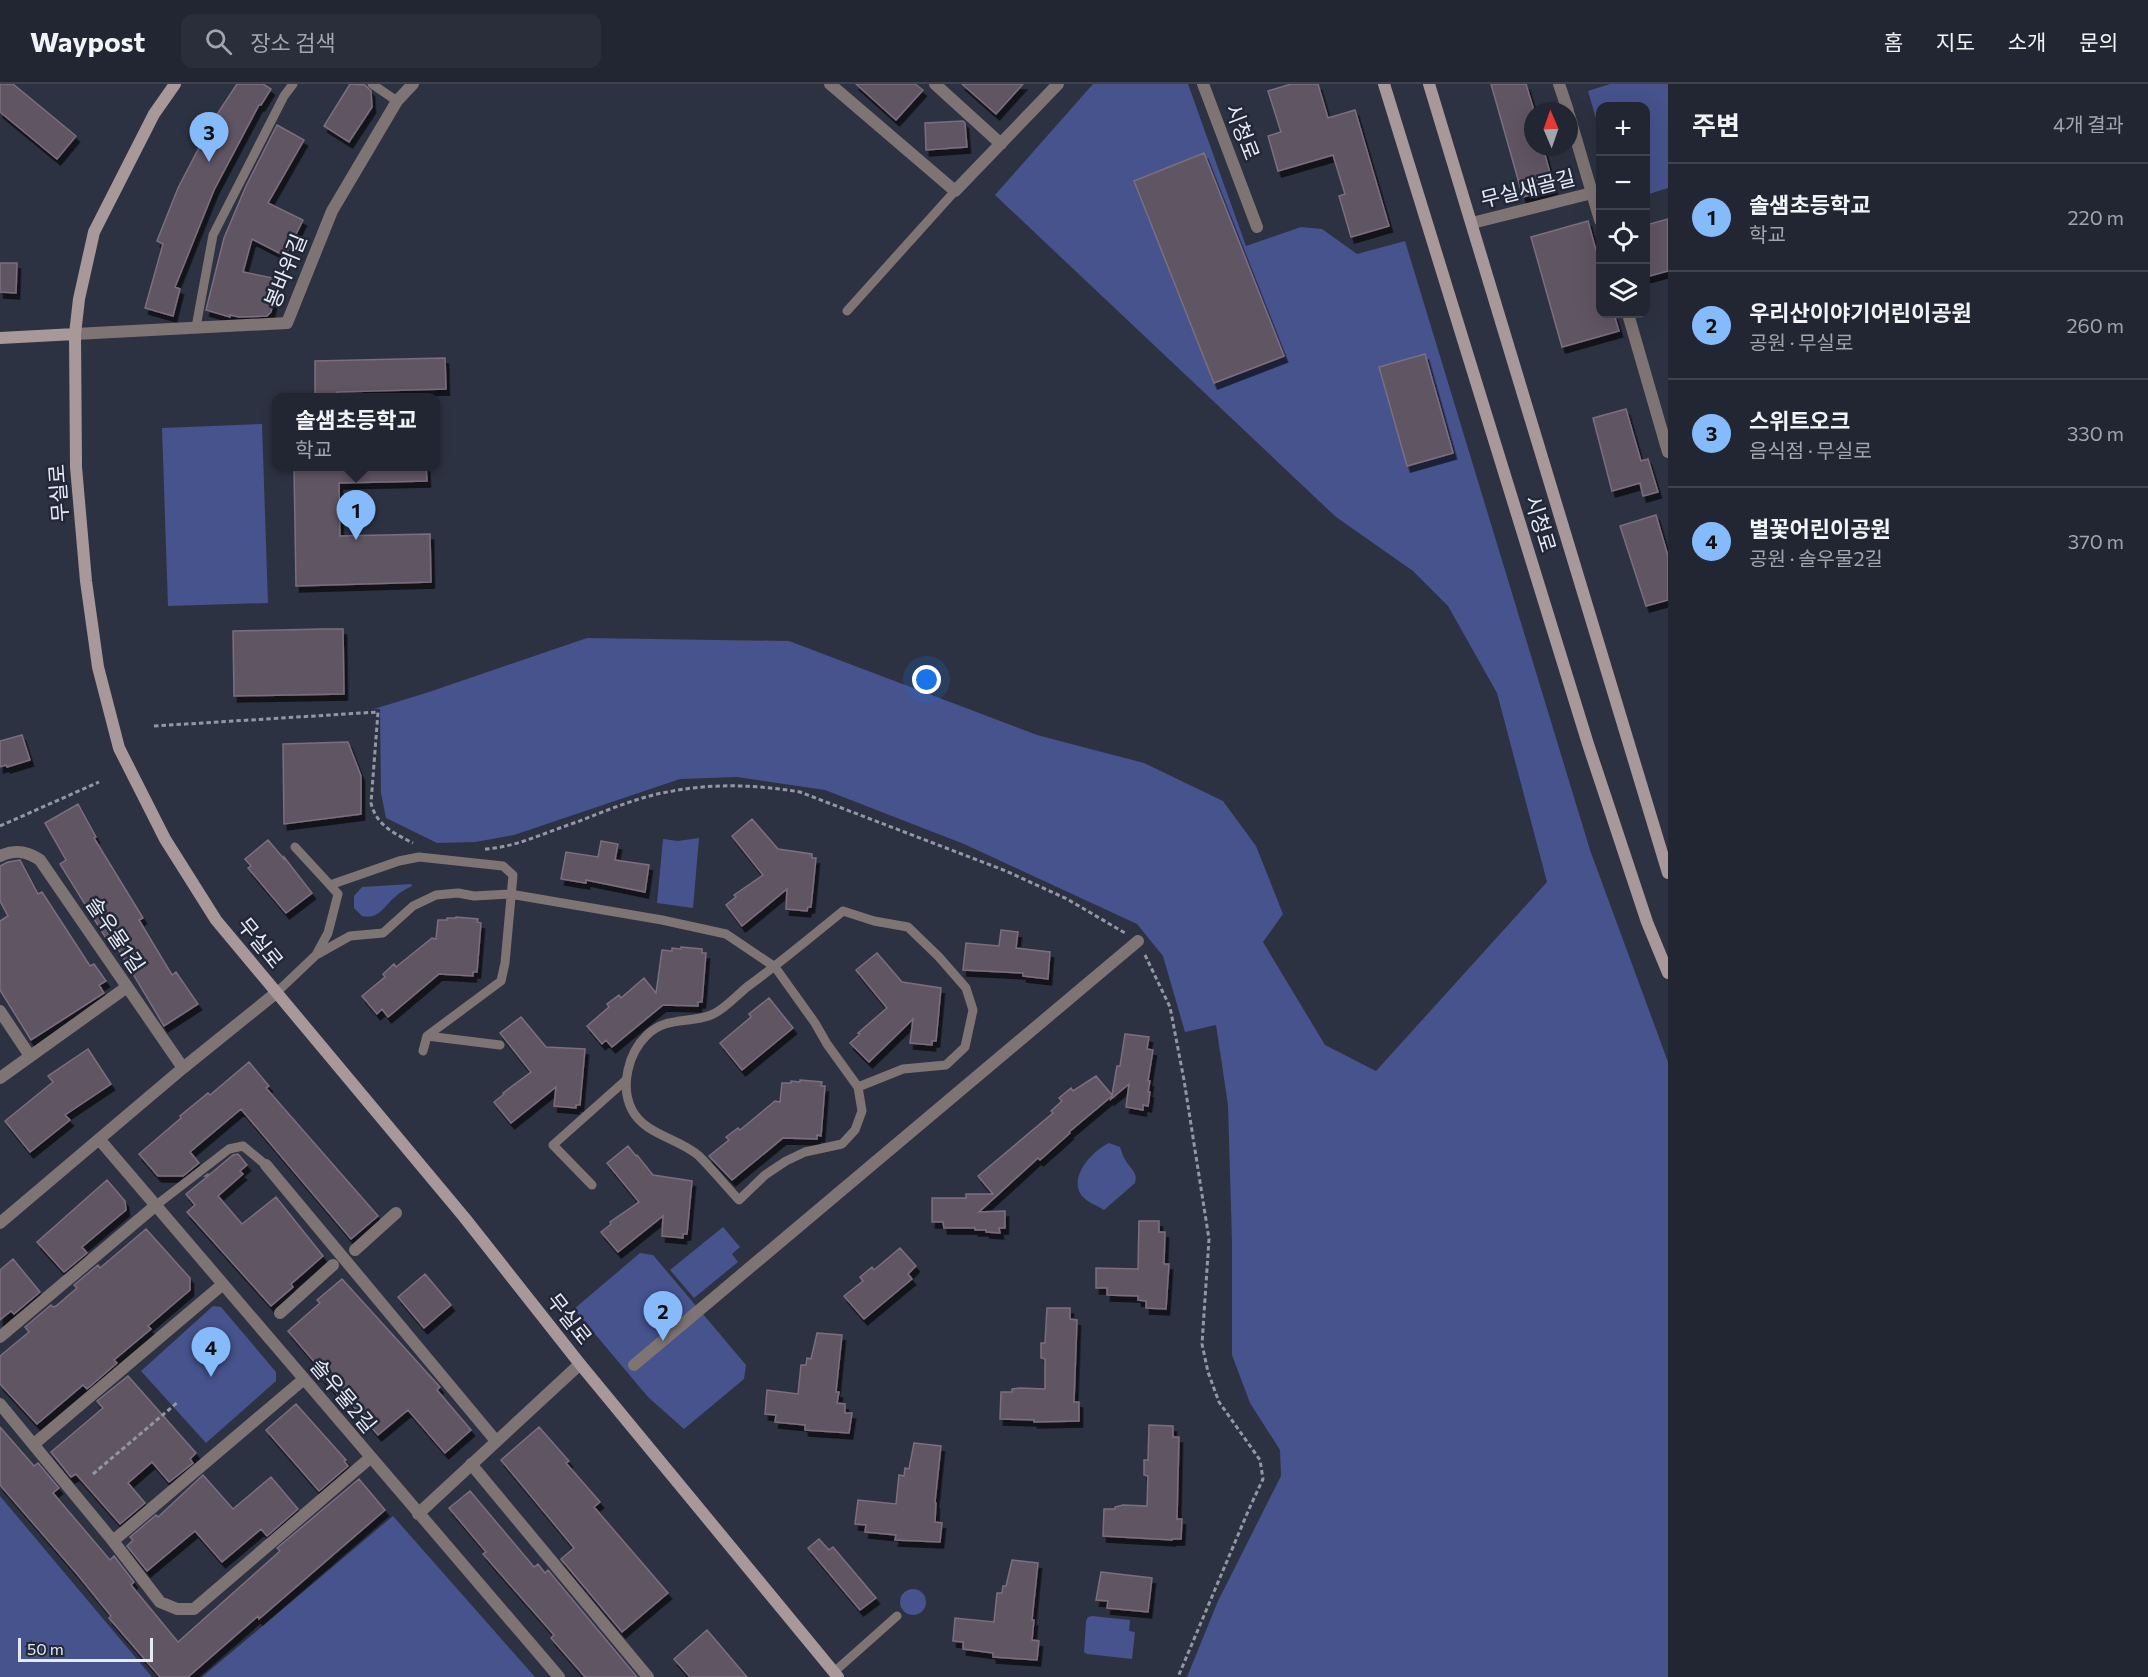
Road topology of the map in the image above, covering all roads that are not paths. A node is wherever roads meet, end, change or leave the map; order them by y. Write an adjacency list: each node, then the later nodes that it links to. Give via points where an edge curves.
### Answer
1 (175, 84): 24 (street, 무실로, via 154,114 94,232)
2 (293, 84): 23 (lane, via 213,235)
3 (372, 84): 12 (lane)
4 (413, 84): 12 (street, 봉바위길)
5 (830, 84): 16 (street)
6 (935, 84): 14 (street)
7 (1058, 84): 14 (street)
8 (1203, 84): 20 (street, 시청로)
9 (1384, 84): 35 (street, 시청로, via 1588,744 1647,922)
10 (1429, 84): 19 (street, 시청로)
11 (1560, 84): 13 (street)
12 (397, 101): 23 (street, 봉바위길, via 332,211 287,323)
13 (1565, 102)
14 (1000, 144): 16 (street)
15 (1578, 146): 17 (street, 무실새골길)
16 (955, 191): 21 (lane)
17 (1592, 193): 18 (street, 무실새골길); 19 (street, 무실새골길)
18 (1597, 210)
19 (1472, 223): 29 (street, 시청로)
20 (1257, 227)
21 (847, 311)
22 (1629, 318): 26 (street)
23 (196, 327): 24 (street, 봉바위길)
24 (75, 334): 25 (street); 37 (street, 무실로, via 76,467 86,581 98,667 118,748 165,839 216,920)
25 (0, 338)
26 (1668, 452)
27 (295, 847): 30 (lane)
28 (0, 856): 36 (street, 솔우물1길, via 10,851 21,852 40,860)
29 (1668, 873)
30 (330, 885): 31 (lane, via 419,857 503,867 513,875); 33 (lane, via 338,894 328,933)
31 (510, 894): 33 (lane, via 436,895 413,906 383,933 350,936); 34 (lane, via 726,934); 39 (lane, via 506,963 501,981)
32 (1138, 941): 59 (street)
33 (316, 955): 37 (lane)
34 (776, 967): 45 (lane, via 712,1014 660,1025 635,1049); 46 (lane); 46 (lane, via 843,911 908,927 966,988 973,1010 968,1042 953,1060 946,1065 903,1069)
35 (1668, 973)
36 (127, 987): 42 (street); 43 (street, 솔우물1길)
37 (276, 993): 43 (street); 58 (street, 무실로, via 464,1217)
38 (0, 1011): 42 (street)
39 (427, 1036): 40 (lane); 41 (lane)
40 (500, 1045)
41 (423, 1051)
42 (30, 1056): 44 (street)
43 (183, 1068): 47 (street)
44 (0, 1078)
45 (626, 1080): 46 (lane, via 627,1098 642,1122 698,1155 739,1200 786,1161 805,1152 843,1144 855,1130 862,1111); 49 (lane, via 553,1145)
46 (858, 1087)
47 (99, 1139): 50 (street, 솔우물2길); 52 (street)
48 (266, 1165): 50 (lane, via 243,1146 229,1149); 62 (street)
49 (592, 1185)
50 (155, 1206): 55 (street, 솔우물2길); 57 (street)
51 (396, 1213): 53 (street)
52 (0, 1223)
53 (355, 1250)
54 (333, 1264): 56 (street)
55 (223, 1284): 60 (street, 솔우물2길); 63 (street)
56 (280, 1313)
57 (0, 1337)
58 (580, 1364): 62 (street); 69 (street, 무실로)
59 (634, 1365)
60 (304, 1379): 64 (street, 솔우물2길); 67 (street)
61 (0, 1404): 63 (street)
62 (496, 1441): 65 (street)
63 (34, 1444): 67 (street)
64 (370, 1458): 66 (street, 솔우물2길); 67 (street, via 194,1609 177,1609 160,1602)
65 (471, 1464): 66 (street); 71 (street)
66 (418, 1514): 70 (street, 솔우물2길)
67 (113, 1541)
68 (897, 1617): 69 (lane)
69 (833, 1675)
70 (559, 1677)
71 (648, 1677)

